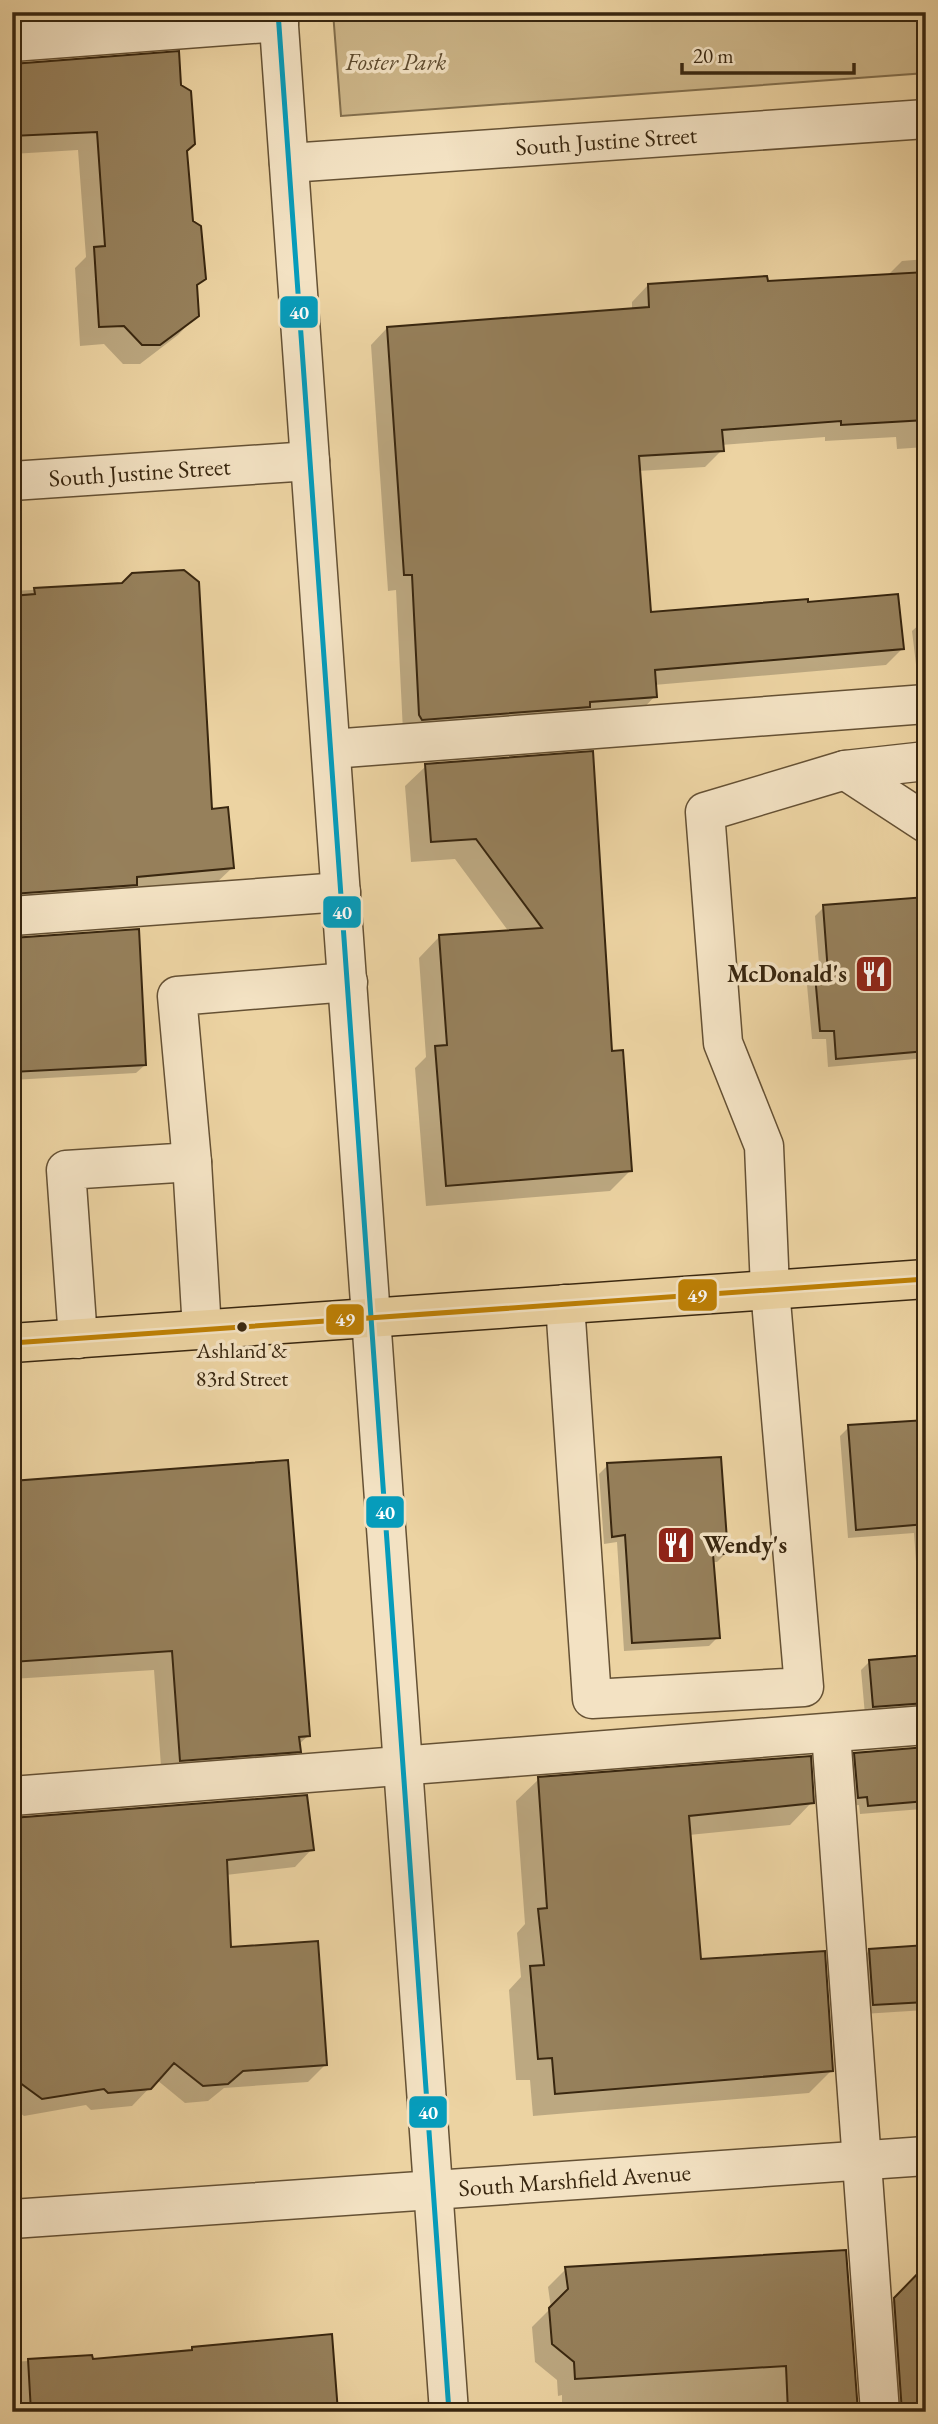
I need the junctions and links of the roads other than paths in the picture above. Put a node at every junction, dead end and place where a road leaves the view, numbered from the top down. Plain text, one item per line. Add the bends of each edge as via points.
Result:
1 (278, 17) edge
2 (12, 42) edge
3 (926, 119) edge
4 (289, 163) junction
5 (310, 461) junction
6 (12, 481) edge
7 (926, 704) edge
8 (331, 749) junction
9 (926, 761) edge
10 (845, 771) junction
11 (926, 822) edge
12 (341, 892) junction
13 (12, 916) edge
14 (348, 982) junction
15 (192, 1162) junction
16 (926, 1279) edge
17 (770, 1290) junction
18 (565, 1304) junction
19 (370, 1318) junction
20 (201, 1330) junction
21 (78, 1339) junction
22 (12, 1343) edge
23 (926, 1726) edge
24 (831, 1732) junction
25 (403, 1764) junction
26 (12, 1796) edge
27 (926, 2156) edge
28 (862, 2160) junction
29 (433, 2189) junction
30 (12, 2218) edge
31 (449, 2412) edge
32 (880, 2412) edge

1 - 2 street
1 - 4 street
3 - 4 street, South Justine Street
4 - 5 street
5 - 6 street, South Justine Street
5 - 8 street
7 - 8 street
8 - 12 street
9 - 10 street
10 - 11 street
10 - 17 street via 705,811 723,1043 764,1146
12 - 13 street
12 - 14 street
14 - 15 street via 177,996
14 - 19 street
15 - 20 street
15 - 21 street via 66,1170
16 - 17 main road
17 - 18 main road
17 - 18 street via 804,1687 592,1699
18 - 19 main road
19 - 20 main road
19 - 25 street
20 - 21 main road
21 - 22 main road
23 - 24 street
24 - 25 street
24 - 28 street
25 - 26 street
25 - 29 street
27 - 28 street, South Marshfield Avenue
28 - 29 street, South Marshfield Avenue
28 - 32 street
29 - 30 street, South Marshfield Avenue
29 - 31 street

